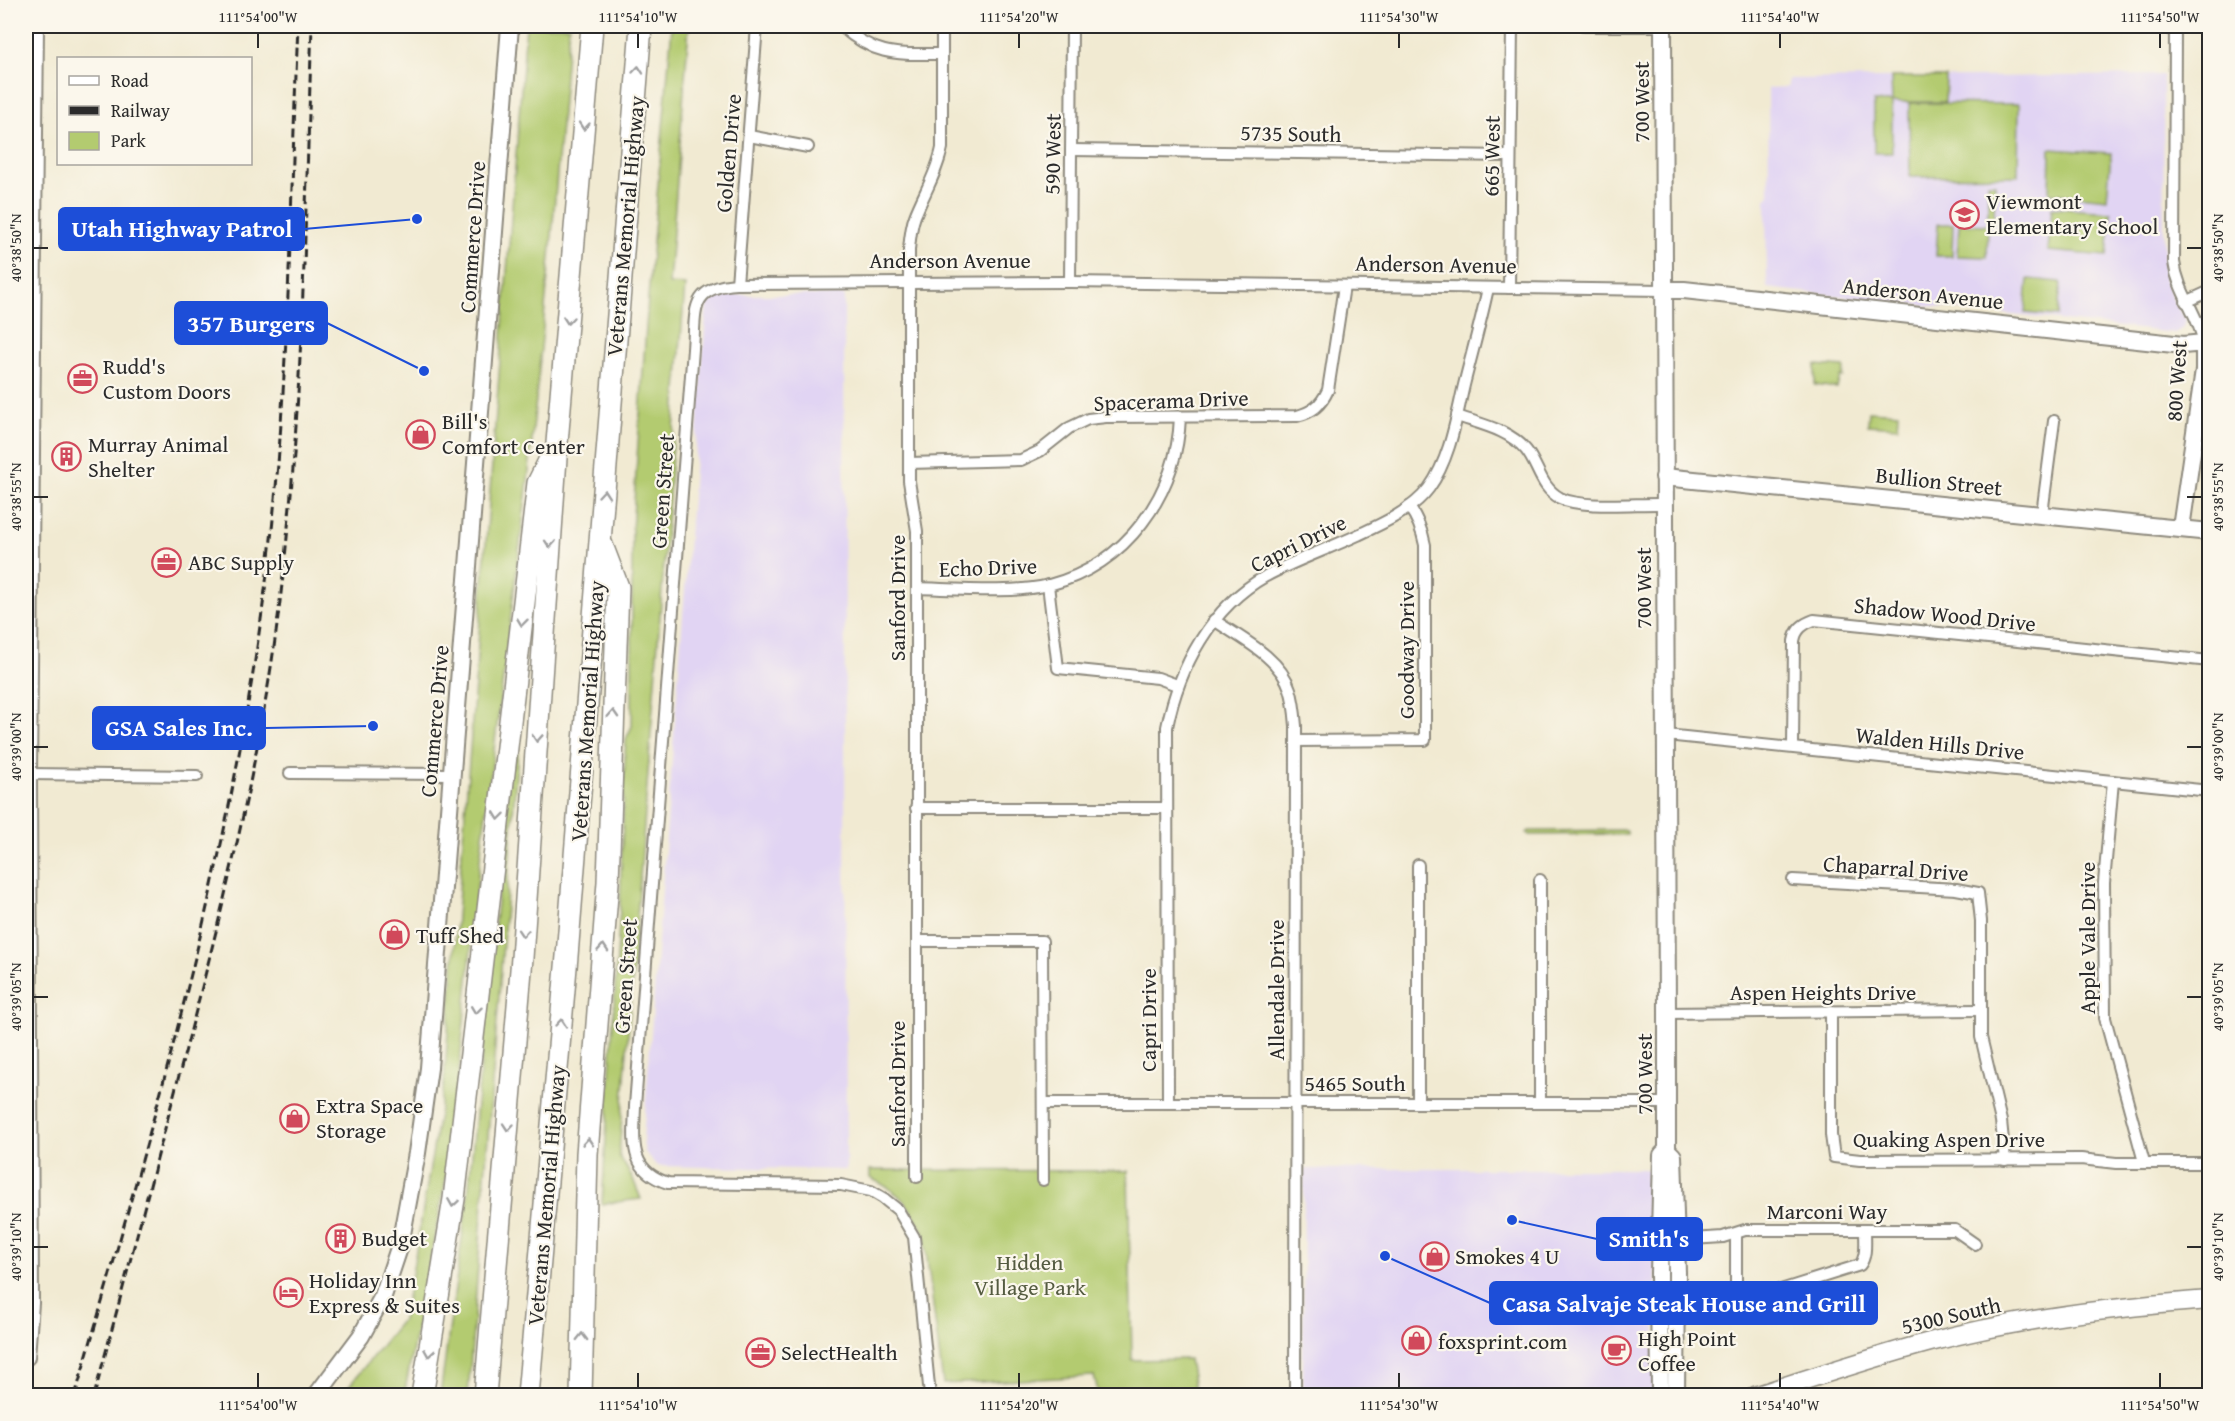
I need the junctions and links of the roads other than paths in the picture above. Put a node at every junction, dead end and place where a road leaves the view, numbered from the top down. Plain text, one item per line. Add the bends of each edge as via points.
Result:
1 (35, 26) edge
2 (510, 26) edge
3 (592, 26) edge
4 (641, 26) edge
5 (757, 26) edge
6 (841, 26) edge
7 (942, 26) edge
8 (1072, 26) edge
9 (1512, 26) edge
10 (1585, 26) edge
11 (1663, 26) edge
12 (2175, 26) edge
13 (942, 54) junction
14 (749, 136) junction
15 (808, 147) dead end
16 (1071, 150) junction
17 (1510, 156) junction
18 (909, 282) junction
19 (1070, 282) junction
20 (737, 284) junction
21 (1344, 286) junction
22 (1488, 288) junction
23 (1509, 288) junction
24 (1664, 290) junction
25 (2210, 291) edge
26 (2186, 302) junction
27 (694, 328) joint
28 (2204, 343) junction
29 (1457, 416) junction
30 (1180, 417) junction
31 (2054, 421) dead end
32 (557, 443) junction
33 (909, 463) junction
34 (1664, 477) junction
35 (1665, 504) junction
36 (1409, 507) junction
37 (2042, 514) junction
38 (2181, 528) junction
39 (2210, 532) edge
40 (600, 540) junction
41 (1048, 585) junction
42 (917, 588) junction
43 (1214, 620) junction
44 (2210, 661) edge
45 (1178, 685) junction
46 (1666, 735) junction
47 (1296, 741) junction
48 (1793, 747) junction
49 (290, 773) dead end
50 (28, 774) junction
51 (452, 774) junction
52 (197, 776) dead end
53 (2113, 782) junction
54 (2210, 791) edge
55 (916, 808) junction
56 (1167, 808) junction
57 (1418, 866) dead end
58 (1540, 880) dead end
59 (1793, 880) dead end
60 (917, 941) junction
61 (1980, 1010) junction
62 (1831, 1011) junction
63 (1667, 1012) junction
64 (1043, 1103) junction
65 (1168, 1103) junction
66 (1295, 1103) junction
67 (1418, 1103) junction
68 (1540, 1103) junction
69 (1667, 1103) junction
70 (1667, 1150) junction
71 (2005, 1160) junction
72 (2144, 1162) junction
73 (2210, 1163) edge
74 (917, 1177) dead end
75 (1043, 1180) dead end
76 (1865, 1230) junction
77 (1736, 1234) junction
78 (1676, 1240) junction
79 (1976, 1244) dead end
80 (2210, 1300) edge
81 (1736, 1304) junction
82 (1706, 1307) dead end
83 (26, 1357) edge
84 (315, 1395) edge
85 (422, 1395) edge
86 (485, 1395) edge
87 (528, 1395) edge
88 (581, 1395) edge
89 (930, 1395) edge
90 (1295, 1395) edge
91 (1660, 1395) edge
92 (1676, 1395) edge
93 (1755, 1395) edge

1 - 50 street
2 - 51 street, Commerce Drive
3 -> 32 highway, Veterans Memorial Highway
40 -> 4 highway, Veterans Memorial Highway
5 - 14 street, Golden Drive
6 - 13 street via 863,44 887,52
7 - 13 street, Sanford Drive
8 - 16 street, 590 West
9 - 17 street, 665 West
10 - 11 street
11 - 24 street, 700 West
12 - 26 street, 800 West via 2174,262
13 - 18 street, Sanford Drive via 942,148 935,175 914,218
14 - 15 street
14 - 20 street, Golden Drive
16 - 17 street, 5735 South
16 - 19 street, 590 West
17 - 23 street, 665 West
18 - 19 street, Anderson Avenue
18 - 20 street, Anderson Avenue
18 - 33 street, Sanford Drive
19 - 21 street, Anderson Avenue
20 - 27 street, Anderson Avenue via 716,286 703,293
21 - 22 street, Anderson Avenue
21 - 30 street, Spacerama Drive via 1328,390 1310,412 1297,416
22 - 23 street, Anderson Avenue
22 - 29 street, Capri Drive
23 - 24 street, Anderson Avenue
24 - 28 street, Anderson Avenue via 2182,345
24 - 34 street, 700 West
25 - 26 street
26 - 28 street, 800 West via 2197,318
27 - 89 street, Green Street via 635,1106 636,1156 645,1171 668,1183 841,1185 871,1191 898,1210 914,1237
28 - 38 street, 800 West via 2204,370
29 - 35 street via 1514,438 1534,460 1544,485 1560,498 1584,504
29 - 36 street, Capri Drive via 1441,468 1428,490
30 - 33 street, Spacerama Drive via 1088,419 1022,460
30 - 41 street, Echo Drive via 1171,471 1142,525 1088,569
31 - 37 street
32 -> 85 highway via 538,483 454,1199
32 -> 86 highway, Veterans Memorial Highway via 522,958
33 - 42 street, Sanford Drive via 916,523
34 - 35 street, 700 West
34 - 37 street, Bullion Street
35 - 46 street, 700 West
36 - 43 street, Capri Drive via 1378,526 1265,577
36 - 47 street, Goodway Drive via 1417,517 1425,545 1425,740
37 - 38 street, Bullion Street
38 - 39 street, Bullion Street
87 -> 40 highway, Veterans Memorial Highway
88 -> 40 highway via 587,1155 608,882 618,587
41 - 42 street, Echo Drive via 1010,589
41 - 45 street via 1058,669 1158,678
42 - 55 street, Sanford Drive
43 - 45 street, Capri Drive
43 - 47 street, Allendale Drive via 1257,650 1284,677 1294,707
44 - 48 street, Shadow Wood Drive via 1814,620 1797,631 1794,641
45 - 56 street, Capri Drive via 1167,727
46 - 48 street, Walden Hills Drive
46 - 63 street, 700 West
47 - 66 street, Allendale Drive
48 - 53 street, Walden Hills Drive
49 - 51 street
50 - 52 street
50 - 83 street via 30,1302
51 - 84 street, Commerce Drive via 429,1068 400,1245 383,1296 361,1336
53 - 54 street, Walden Hills Drive
53 - 72 street, Apple Vale Drive via 2104,883 2105,1018
55 - 56 street
55 - 60 street, Sanford Drive
56 - 65 street, Capri Drive
57 - 67 street
58 - 68 street
59 - 61 street, Chaparral Drive via 1978,893
60 - 64 street via 1042,941
60 - 74 street, Sanford Drive
61 - 62 street, Aspen Heights Drive
61 - 71 street, Chaparral Drive via 1983,1053 2001,1121
62 - 63 street, Aspen Heights Drive
62 - 71 street, Quaking Aspen Drive via 1834,1157
63 - 69 street, 700 West
64 - 65 street, 5465 South
64 - 75 street
65 - 66 street, 5465 South
66 - 67 street, 5465 South
66 - 90 street, Allendale Drive
67 - 68 street, 5465 South
68 - 69 street, 5465 South
69 - 70 street, 700 West
70 - 78 street, 700 West via 1673,1156
70 - 91 street, 700 West via 1662,1155 1660,1197
71 - 72 street, Quaking Aspen Drive
72 - 73 street, Quaking Aspen Drive
76 - 77 street, Marconi Way via 1745,1230
76 - 79 street, Marconi Way via 1955,1230
76 - 81 street via 1864,1260 1860,1265
77 - 78 street, Marconi Way
77 - 81 street
78 - 92 street, 700 West
80 - 93 main road, 5300 South via 2126,1307 1988,1329 1931,1342
81 - 82 street

